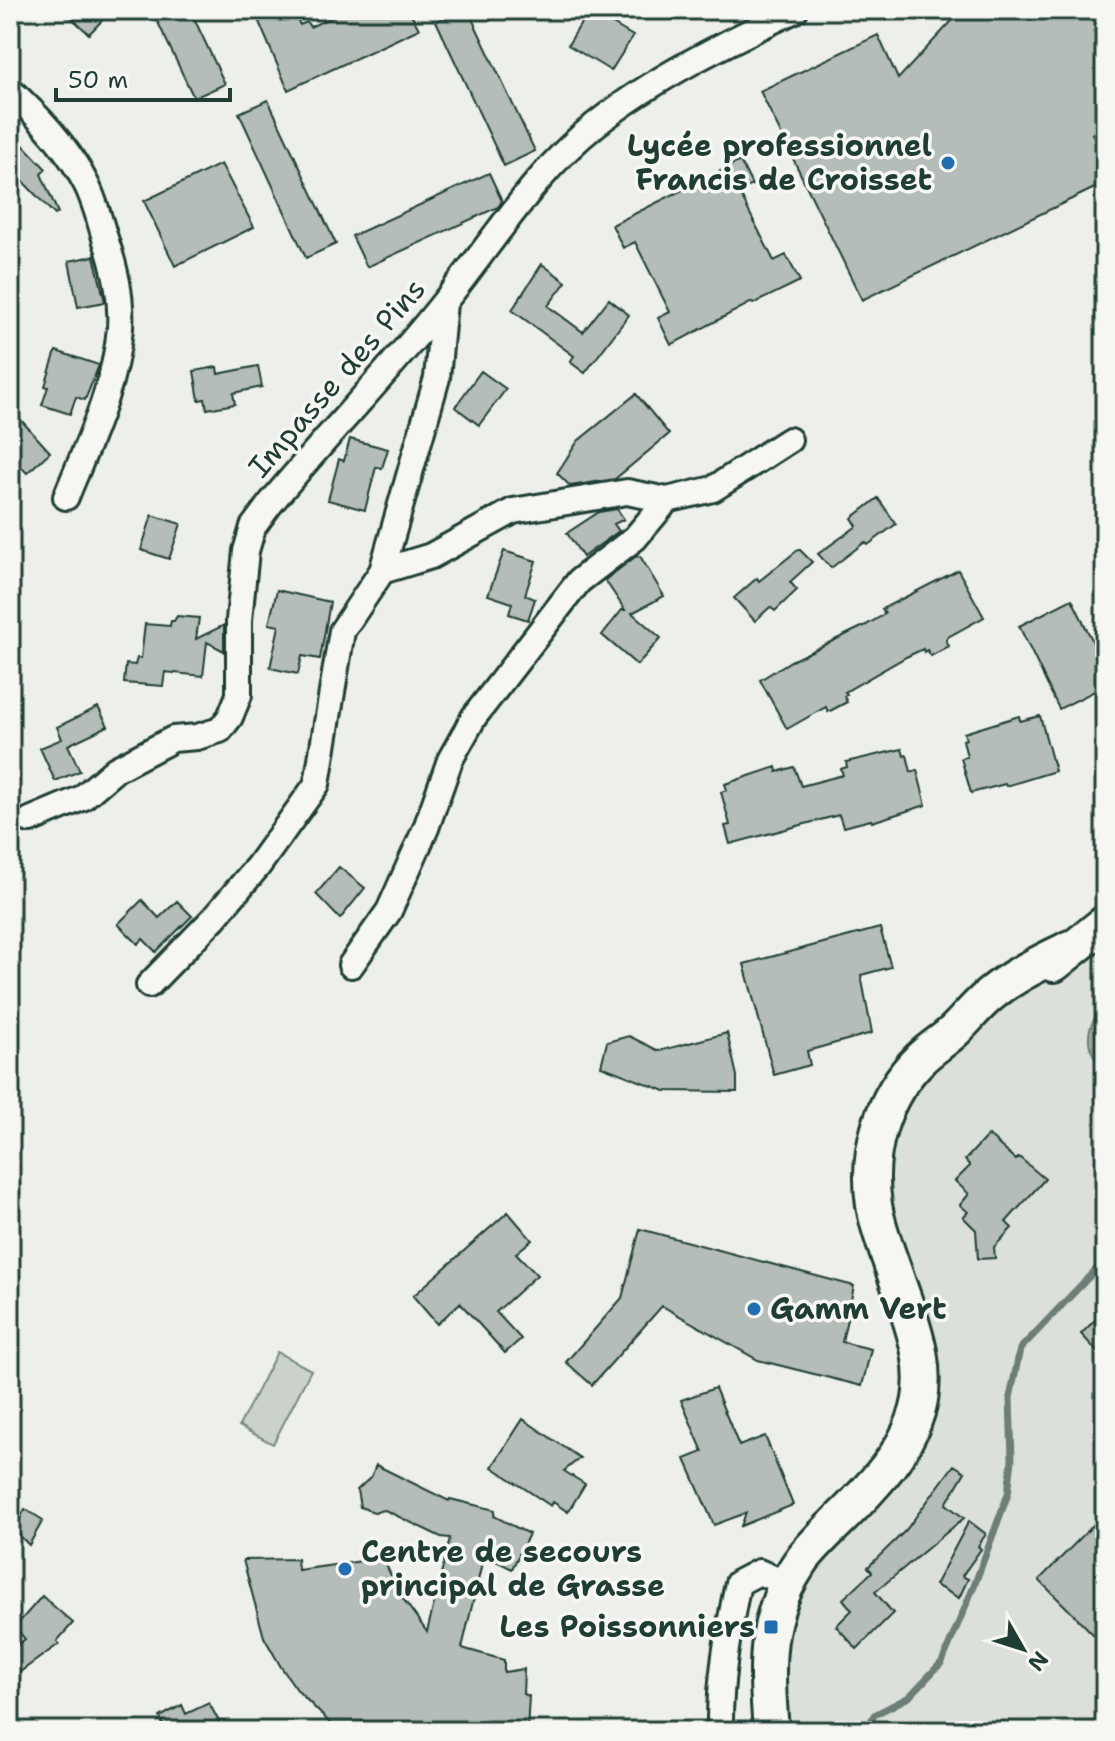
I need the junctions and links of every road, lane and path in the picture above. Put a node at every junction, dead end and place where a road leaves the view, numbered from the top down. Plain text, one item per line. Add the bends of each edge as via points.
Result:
1 (795, 10) edge
2 (10, 90) edge
3 (444, 303) junction
4 (789, 440) dead end
5 (66, 497) dead end
6 (667, 500) junction
7 (382, 571) junction
8 (30, 820) dead end
9 (1105, 923) edge
10 (351, 965) dead end
11 (149, 985) dead end
12 (787, 1584) junction
13 (720, 1731) edge
14 (771, 1731) edge

1 - 3 street, Impasse des Pins via 713,50 595,125 568,148
2 - 5 street via 67,152 85,181 121,300 120,331 103,406
3 - 7 street via 437,378
3 - 8 street, Impasse des Pins via 253,527 242,587 239,695 220,730 173,739 116,769 82,798
4 - 6 street via 713,489
6 - 7 street via 627,492 513,511 431,556
6 - 10 street via 635,538 579,581 474,717 450,760 389,911
7 - 11 street via 342,631 317,784 258,866
9 - 12 main road via 1031,987 952,1033 920,1059 883,1115 874,1154 874,1207 916,1335 922,1395 900,1452
12 - 13 street via 759,1572 738,1583 721,1687
12 - 14 main road via 768,1647

